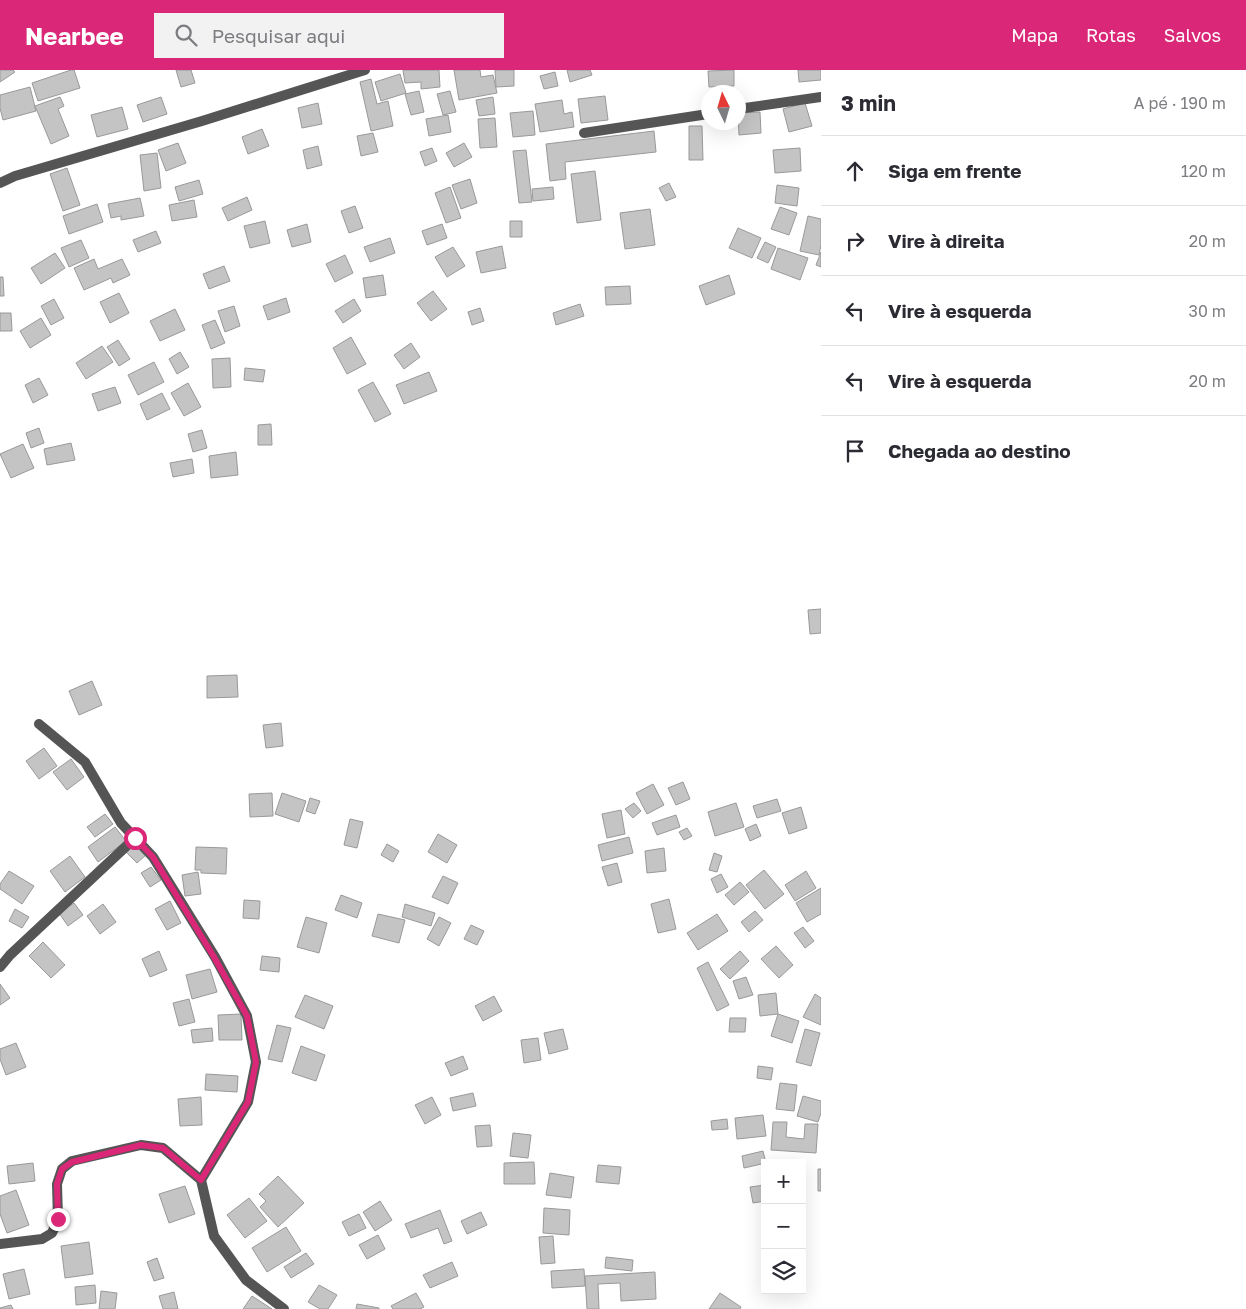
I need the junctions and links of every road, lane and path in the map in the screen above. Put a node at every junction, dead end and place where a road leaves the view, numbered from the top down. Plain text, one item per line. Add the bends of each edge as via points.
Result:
1 (365, 70) edge
2 (821, 97) edge
3 (746, 108) edge
4 (701, 115) edge
5 (584, 132) dead end
6 (0, 184) edge
7 (39, 724) dead end
8 (135, 838) junction
9 (0, 967) edge
10 (201, 1180) junction
11 (0, 1244) edge
12 (284, 1309) edge

1 - 6 street via 15,176
2 - 3 street
4 - 5 street
7 - 8 street via 85,762 121,823
8 - 9 street
8 - 10 street via 153,857 247,1016 256,1062 248,1102
10 - 11 street via 163,1148 141,1145 72,1162 62,1169 57,1184 58,1219 52,1233 42,1239
10 - 12 street via 214,1236 246,1280

